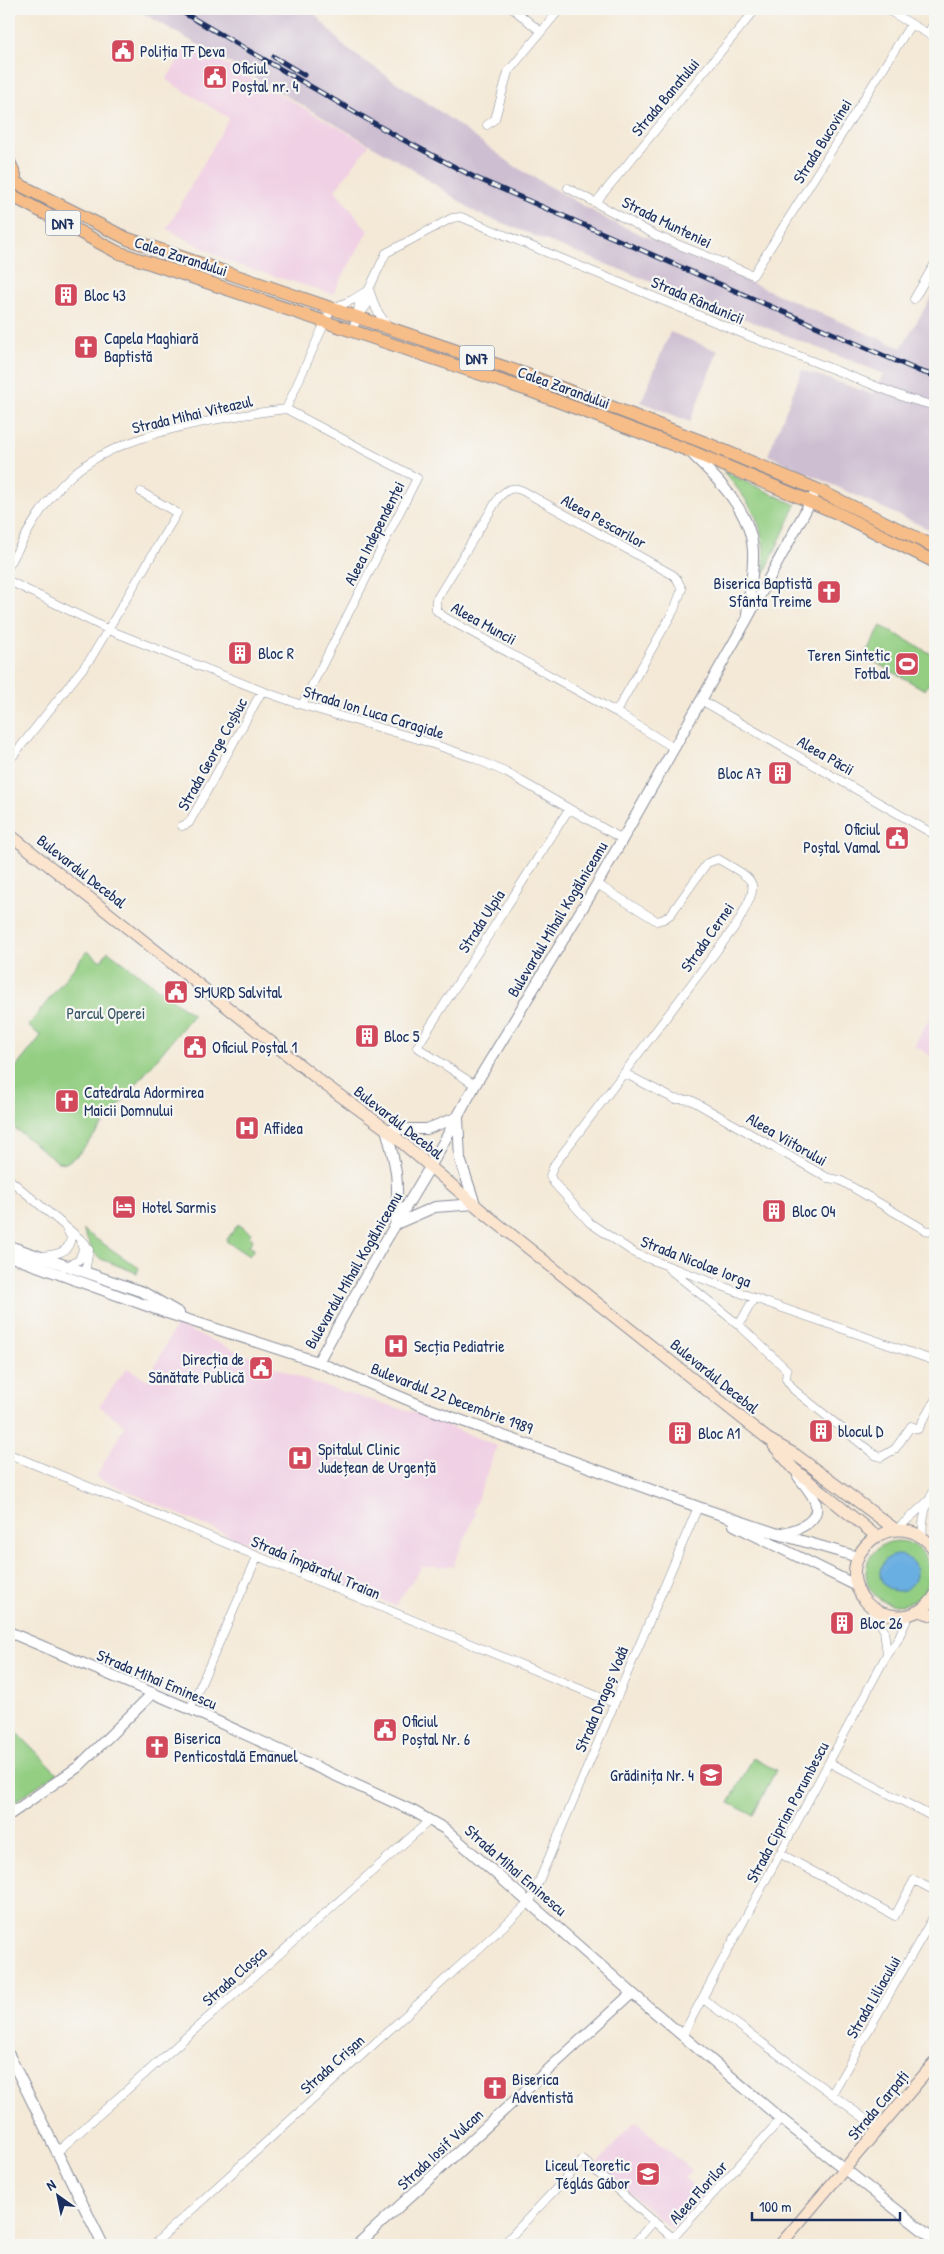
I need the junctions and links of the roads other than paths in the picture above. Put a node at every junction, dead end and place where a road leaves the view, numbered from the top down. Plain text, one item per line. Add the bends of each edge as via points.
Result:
1 (513, 9) edge
2 (560, 9) edge
3 (756, 9) edge
4 (886, 9) edge
5 (935, 21) edge
6 (911, 24) junction
7 (540, 31) junction
8 (932, 35) edge
9 (488, 126) dead end
10 (9, 162) edge
11 (11, 186) edge
12 (568, 188) dead end
13 (9, 194) edge
14 (596, 202) junction
15 (935, 263) edge
16 (756, 274) joint
17 (369, 289) junction
18 (914, 300) dead end
19 (331, 309) junction
20 (357, 318) junction
21 (325, 322) junction
22 (390, 329) junction
23 (352, 331) junction
24 (935, 406) edge
25 (286, 409) junction
26 (690, 451) junction
27 (506, 490) joint
28 (818, 490) junction
29 (141, 492) dead end
30 (811, 502) junction
31 (935, 547) edge
32 (935, 562) edge
33 (9, 566) edge
34 (9, 581) edge
35 (746, 621) junction
36 (109, 630) junction
37 (262, 691) junction
38 (701, 700) junction
39 (302, 705) junction
40 (616, 712) junction
41 (674, 748) junction
42 (9, 761) edge
43 (569, 809) junction
44 (182, 826) dead end
45 (9, 834) edge
46 (935, 835) edge
47 (622, 839) junction
48 (597, 884) junction
49 (624, 1073) junction
50 (475, 1084) junction
51 (458, 1117) junction
52 (386, 1129) junction
53 (554, 1165) joint
54 (430, 1167) junction
55 (9, 1179) edge
56 (474, 1204) junction
57 (395, 1224) junction
58 (65, 1226) junction
59 (935, 1232) edge
60 (79, 1237) junction
61 (9, 1246) edge
62 (9, 1256) edge
63 (42, 1256) junction
64 (664, 1264) junction
65 (66, 1266) junction
66 (54, 1272) junction
67 (85, 1272) junction
68 (754, 1298) junction
69 (194, 1322) junction
70 (739, 1325) junction
71 (935, 1361) edge
72 (318, 1362) junction
73 (935, 1400) edge
74 (768, 1440) junction
75 (9, 1454) edge
76 (794, 1469) junction
77 (935, 1488) edge
78 (927, 1502) junction
79 (698, 1507) junction
80 (896, 1530) junction
81 (778, 1534) junction
82 (876, 1536) junction
83 (923, 1538) junction
84 (935, 1551) edge
85 (258, 1557) junction
86 (858, 1557) junction
87 (857, 1586) junction
88 (935, 1595) edge
89 (864, 1600) junction
90 (914, 1613) junction
91 (935, 1616) edge
92 (9, 1632) edge
93 (887, 1654) junction
94 (153, 1693) junction
95 (614, 1703) junction
96 (190, 1709) junction
97 (830, 1763) junction
98 (9, 1815) edge
99 (935, 1818) edge
100 (430, 1820) junction
101 (781, 1854) junction
102 (935, 1891) edge
103 (530, 1902) junction
104 (935, 1914) edge
105 (632, 1993) junction
106 (703, 2000) junction
107 (682, 2036) junction
108 (9, 2055) edge
109 (935, 2062) edge
110 (832, 2094) junction
111 (781, 2119) junction
112 (879, 2129) junction
113 (56, 2153) junction
114 (845, 2169) junction
115 (654, 2221) junction
116 (935, 2240) edge
117 (104, 2245) edge
118 (152, 2245) edge
119 (357, 2245) edge
120 (503, 2245) edge
121 (633, 2245) edge
122 (780, 2245) edge

1 - 7 street
2 - 7 street
3 - 14 street, Strada Banatului
4 - 6 street
5 - 8 street
6 - 8 street
6 - 16 street, Strada Bucovinei
7 - 9 street via 508,72 495,119
10 - 11 main road via 13,169
11 - 19 main road, Calea Zarandului / DN7 via 128,239
12 - 14 street, Strada Munteniei
13 - 21 main road, Calea Zarandului / DN7 via 117,252
14 - 16 street, Strada Munteniei via 657,236 750,276
15 - 18 street
17 - 19 street
17 - 20 street via 368,306
17 - 22 street via 376,309
17 - 24 street, Strada Rândunicii via 386,253 452,218 465,218 751,337 906,398
19 - 20 main road, Calea Zarandului / DN7
19 - 21 street
20 - 22 main road, Calea Zarandului / DN7
20 - 23 street
21 - 23 main road, Calea Zarandului / DN7
21 - 25 street
22 - 28 main road, Calea Zarandului / DN7 via 530,376
23 - 26 main road, Calea Zarandului / DN7 via 525,389
25 - 33 street, Strada Mihai Viteazul via 237,416 151,436 106,452 85,464 58,488
25 - 39 street, Aleea Independenței via 417,478
26 - 30 main road, Calea Zarandului / DN7
26 - 35 street via 727,492 749,529 753,560
27 - 40 street, Aleea Pescarilor via 512,488 525,492 678,579 682,589 674,610
27 - 40 street, Aleea Muncii via 436,600 436,610 444,618
28 - 30 street, Bulevardul Mihail Kogălniceanu
28 - 31 main road, Calea Zarandului / DN7
29 - 36 street via 177,513
30 - 32 main road, Calea Zarandului / DN7
30 - 35 street, Bulevardul Mihail Kogălniceanu
34 - 36 street, Strada Ion Luca Caragiale
35 - 38 street, Bulevardul Mihail Kogălniceanu
36 - 37 street, Strada Ion Luca Caragiale
36 - 42 street via 91,658
37 - 39 street, Strada Ion Luca Caragiale
37 - 44 street, Strada George Coșbuc via 189,823
38 - 41 street, Bulevardul Mihail Kogălniceanu
38 - 46 street, Aleea Păcii
39 - 43 street, Strada Ion Luca Caragiale via 418,738 474,758
40 - 41 street, Aleea Muncii
41 - 47 street, Bulevardul Mihail Kogălniceanu
43 - 47 street, Strada Ion Luca Caragiale
43 - 50 street, Strada Ulpia via 417,1047
45 - 52 main road, Bulevardul Decebal via 324,1084
47 - 48 street, Bulevardul Mihail Kogălniceanu
48 - 49 street, Strada Cernei via 656,921 671,914 706,863 713,860 718,859 748,876 752,886 751,896 737,924
48 - 50 street, Bulevardul Mihail Kogălniceanu
49 - 53 street, Strada Cernei
49 - 59 street, Aleea Viitorului via 674,1099 691,1100 828,1178 840,1180 925,1230
50 - 51 street, Bulevardul Mihail Kogălniceanu
51 - 52 street via 428,1129
51 - 54 street, Bulevardul Mihail Kogălniceanu
51 - 56 street via 460,1159
52 - 54 main road, Bulevardul Decebal
52 - 57 street via 399,1193
53 - 64 street, Strada Nicolae Iorga via 550,1176 554,1183 590,1223 636,1254
54 - 56 main road, Bulevardul Decebal
54 - 57 street, Bulevardul Mihail Kogălniceanu
55 - 58 street
56 - 57 street via 435,1207
56 - 74 main road, Bulevardul Decebal
57 - 72 street, Bulevardul Mihail Kogălniceanu
58 - 60 street
58 - 63 street via 71,1237 68,1248
60 - 65 street via 82,1255
60 - 67 street via 88,1250
61 - 63 street, Bulevardul 22 Decembrie 1989
62 - 66 street, Bulevardul 22 Decembrie 1989
63 - 65 street, Bulevardul 22 Decembrie 1989
64 - 68 street, Strada Nicolae Iorga
64 - 70 street
65 - 66 street
65 - 67 street, Bulevardul 22 Decembrie 1989
66 - 69 street, Bulevardul 22 Decembrie 1989
67 - 69 street, Bulevardul 22 Decembrie 1989 via 143,1292
68 - 70 street, Strada Nicolae Iorga
68 - 71 street, Strada Nicolae Iorga
69 - 72 street, Bulevardul 22 Decembrie 1989
70 - 73 street via 787,1370 786,1379 794,1390 875,1455 881,1457 895,1449 911,1426 918,1430
72 - 79 street, Bulevardul 22 Decembrie 1989 via 427,1408
74 - 76 main road, Bulevardul Decebal
74 - 80 main road, Bulevardul Decebal via 796,1456
75 - 85 street, Strada Împăratul Traian
76 - 81 street via 814,1498 816,1510 814,1517 803,1527
76 - 82 main road, Bulevardul Decebal
77 - 78 street
78 - 80 street
78 - 83 street
79 - 81 street, Bulevardul 22 Decembrie 1989
79 - 87 street, Bulevardul 22 Decembrie 1989
79 - 95 street, Strada Dragoș Vodă
80 - 82 main road
80 - 83 main road
81 - 86 street, Bulevardul 22 Decembrie 1989
82 - 86 main road
83 - 84 main road
85 - 95 street, Strada Împăratul Traian
85 - 96 street
86 - 87 main road
87 - 89 main road
88 - 90 main road
89 - 90 main road via 884,1614 900,1616
89 - 93 street via 884,1630
90 - 91 main road
90 - 93 street, Strada Ciprian Porumbescu
92 - 94 street, Strada Mihai Eminescu
93 - 97 street, Strada Ciprian Porumbescu
94 - 96 street, Strada Mihai Eminescu
94 - 98 street via 78,1766
95 - 103 street, Strada Dragoș Vodă
96 - 100 street, Strada Mihai Eminescu
97 - 99 street
97 - 101 street, Strada Ciprian Porumbescu
100 - 103 street, Strada Mihai Eminescu via 456,1838
100 - 113 street, Strada Cloșca
101 - 102 street via 895,1916 914,1880
101 - 106 street, Strada Ciprian Porumbescu
103 - 105 street, Strada Mihai Eminescu
103 - 118 street, Strada Crișan
104 - 110 street, Strada Liliacului
105 - 107 street, Strada Mihai Eminescu
105 - 119 street, Strada Iosif Vulcan
106 - 107 street, Strada Ciprian Porumbescu
106 - 110 street
107 - 111 street, Strada Mihai Eminescu
108 - 113 street
109 - 112 main road, Strada Carpați
110 - 112 street
111 - 114 street, Strada Mihai Eminescu
111 - 115 street, Aleea Florilor via 676,2237 671,2237
112 - 114 main road, Strada Carpați
113 - 117 street
114 - 116 street, Strada Mihai Eminescu
114 - 122 main road, Strada Carpați
115 - 120 street via 583,2160
115 - 121 street, Aleea Florilor

